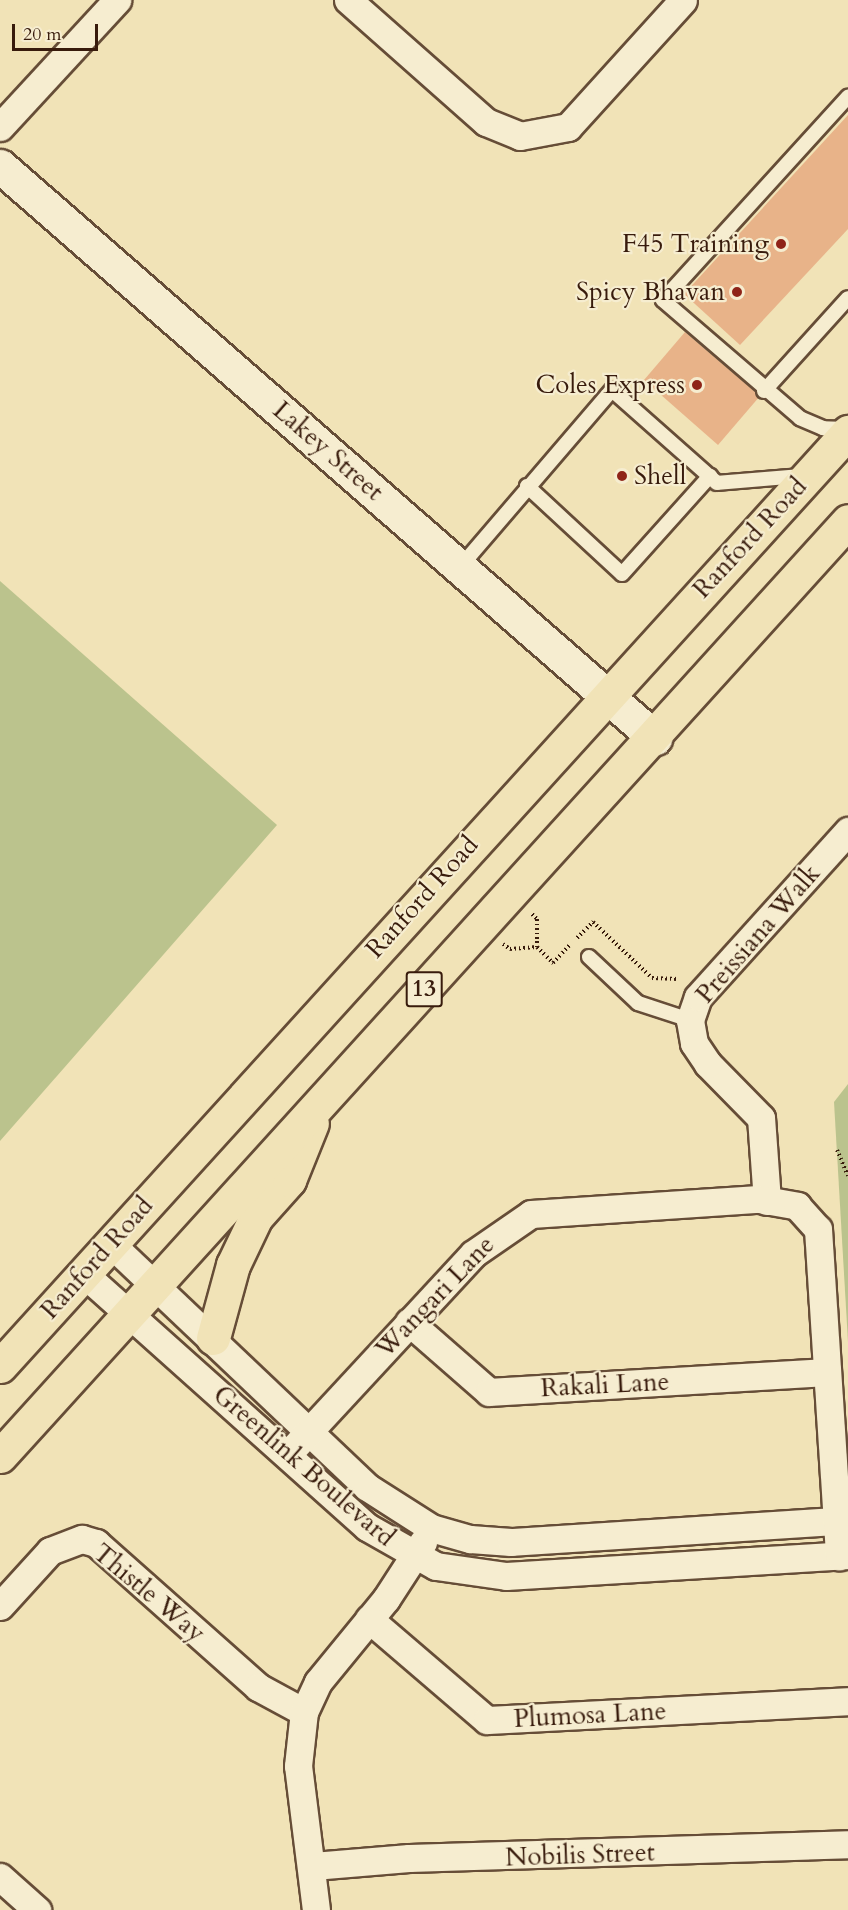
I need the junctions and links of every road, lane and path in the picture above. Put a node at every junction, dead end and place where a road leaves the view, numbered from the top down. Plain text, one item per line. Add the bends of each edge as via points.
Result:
1 (117, 0) edge
2 (348, 0) edge
3 (682, 0) edge
4 (848, 97) edge
5 (0, 127) edge
6 (0, 166) edge
7 (848, 298) edge
8 (764, 390) junction
9 (848, 430) edge
10 (710, 476) junction
11 (808, 476) junction
12 (527, 486) junction
13 (848, 521) edge
14 (461, 566) junction
15 (606, 692) junction
16 (655, 738) junction
17 (848, 831) edge
18 (530, 912) dead end
19 (537, 947) dead end
20 (589, 957) dead end
21 (690, 1020) junction
22 (321, 1102) junction
23 (837, 1150) dead end
24 (848, 1176) edge
25 (767, 1201) junction
26 (110, 1242) junction
27 (83, 1273) junction
28 (155, 1284) junction
29 (129, 1312) junction
30 (409, 1322) junction
31 (213, 1338) junction
32 (0, 1366) edge
33 (826, 1372) junction
34 (308, 1432) junction
35 (288, 1454) junction
36 (0, 1456) edge
37 (842, 1521) edge
38 (431, 1528) junction
39 (844, 1556) edge
40 (415, 1558) junction
41 (0, 1606) edge
42 (369, 1619) junction
43 (848, 1701) edge
44 (304, 1712) junction
45 (848, 1844) edge
46 (313, 1866) junction
47 (0, 1877) edge
48 (37, 1910) edge
49 (316, 1910) edge

1 - 5 street
2 - 3 street via 486,122 520,136 568,127
4 - 8 lane via 663,300
6 - 14 street, Lakey Street
7 - 8 lane
8 - 9 lane via 823,428
9 - 11 main road, Ranford Road / 13
10 - 11 lane via 717,483
10 - 12 lane via 612,390
10 - 12 lane via 622,574
11 - 15 main road, Ranford Road / 13
12 - 14 lane
13 - 16 main road, 13
14 - 15 street, Lakey Street
15 - 16 street, Lakey Street
15 - 26 main road, Ranford Road / 13
16 - 22 main road, 13
17 - 21 street, Preissiana Walk via 698,997
18 - 19 path via 537,919
20 - 21 lane via 638,1003
21 - 25 street, Preissiana Walk via 694,1043 708,1064 761,1118
22 - 28 main road, 13
22 - 31 main road via 289,1180 256,1217 233,1265
23 - 24 path
25 - 30 street, Wangari Lane via 531,1214 473,1254
25 - 33 street, Wangari Lane via 797,1206 818,1229
26 - 27 main road, Ranford Road / 13
26 - 28 street, Greenlink Boulevard
27 - 29 street, Greenlink Boulevard
27 - 32 main road, Ranford Road / 13
28 - 29 main road, 13
28 - 31 street, Greenlink Boulevard
29 - 35 street, Greenlink Boulevard
29 - 36 main road, 13
30 - 33 street, Rakali Lane via 489,1392
30 - 34 street, Wangari Lane
31 - 34 street, Greenlink Boulevard
33 - 37 street
34 - 35 street, Wangari Lane
34 - 38 street, Greenlink Boulevard via 374,1492
35 - 40 street, Greenlink Boulevard via 367,1527
37 - 38 street, Greenlink Boulevard via 511,1542 470,1539
37 - 39 street
38 - 40 street
39 - 40 street, Greenlink Boulevard via 506,1576 456,1572
40 - 42 street
41 - 44 street, Thistle Way via 50,1551 82,1539 96,1543 258,1687
42 - 43 street, Plumosa Lane via 487,1720
42 - 44 street via 318,1682
44 - 46 street via 298,1766
45 - 46 street, Nobilis Street via 409,1858
46 - 49 street
47 - 48 street

